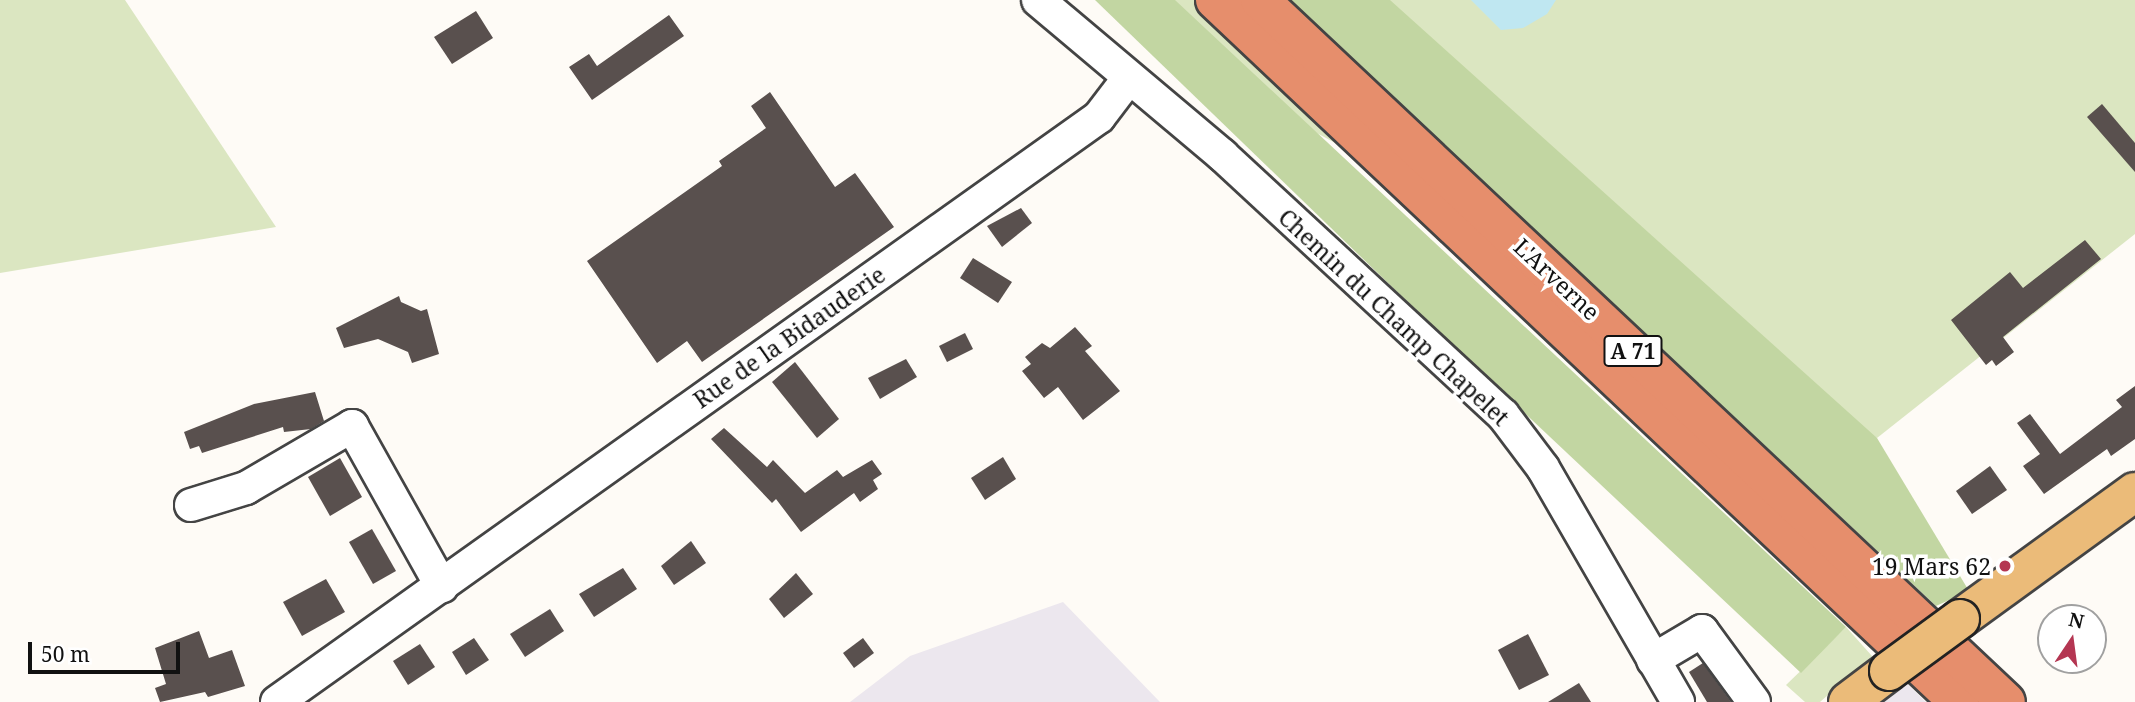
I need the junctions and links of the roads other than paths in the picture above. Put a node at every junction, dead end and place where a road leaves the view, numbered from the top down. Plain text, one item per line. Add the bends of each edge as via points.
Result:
1 (1038, 0) edge
2 (1215, 0) edge
3 (1260, 0) edge
4 (1128, 79) junction
5 (2135, 492) edge
6 (191, 505) dead end
7 (442, 587) junction
8 (1653, 660) junction
9 (277, 702) edge
10 (1678, 702) edge
11 (1755, 702) edge
12 (1848, 702) edge
13 (1959, 702) edge
14 (2006, 702) edge

1 - 4 street, Chemin du Champ Chapelet
2 - 13 highway, L'Arverne / A 71
3 - 14 highway, L'Arverne / A 71
4 - 7 street, Rue de la Bidauderie via 1099,117
4 - 8 street, Chemin du Champ Chapelet via 1222,155 1503,415 1543,468
5 - 12 main road, bridge
6 - 7 street via 246,488 352,426
7 - 9 street, Rue de la Bidauderie
8 - 10 street, Chemin du Champ Chapelet
8 - 11 street via 1702,631

